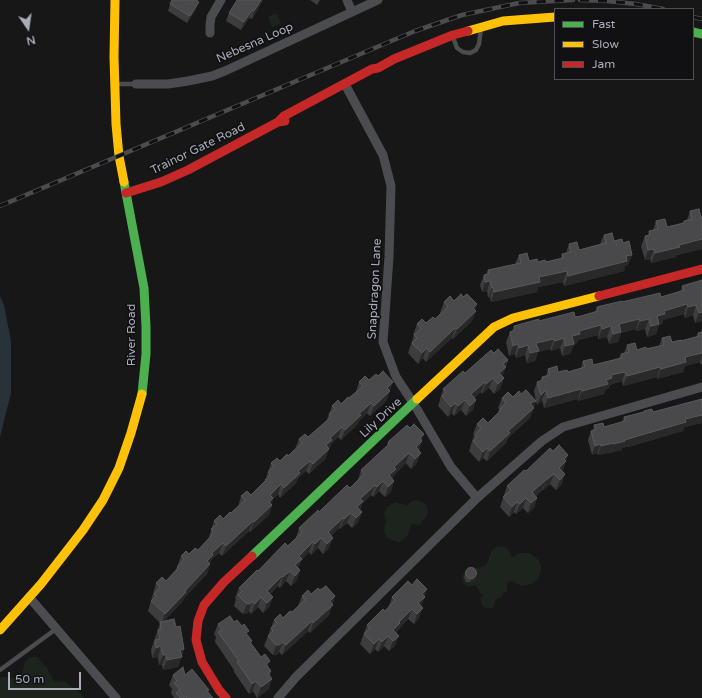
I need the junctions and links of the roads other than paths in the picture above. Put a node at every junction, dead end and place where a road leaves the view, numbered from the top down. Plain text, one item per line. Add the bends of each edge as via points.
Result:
1 (115, 0) edge
2 (221, 0) edge
3 (347, 0) edge
4 (378, 0) edge
5 (352, 12) junction
6 (554, 17) edge
7 (481, 27) junction
8 (210, 33) dead end
9 (452, 35) junction
10 (378, 68) junction
11 (115, 84) junction
12 (136, 84) joint
13 (347, 88) junction
14 (278, 122) junction
15 (126, 192) junction
16 (702, 269) edge
17 (702, 387) edge
18 (414, 404) junction
19 (477, 498) junction
20 (29, 597) junction
21 (56, 629) junction
22 (0, 630) edge
23 (0, 670) edge
24 (116, 698) edge
25 (226, 698) edge
26 (278, 698) edge

1 - 11 street, River Road
2 - 8 street via 211,17
3 - 5 street
4 - 5 street, Nebesna Loop
5 - 12 street, Nebesna Loop via 212,76 168,84
6 - 7 street, Trainor Gate Road via 530,18
7 - 9 street, Trainor Gate Road
7 - 9 lane via 479,44 476,50 470,53 457,48
9 - 10 street, Trainor Gate Road
10 - 13 street, Trainor Gate Road via 374,74
10 - 14 street, Trainor Gate Road via 301,106
11 - 12 lane
11 - 15 street, River Road via 119,156
13 - 14 street, Trainor Gate Road via 287,120
13 - 18 street, Snapdragon Lane via 383,155 391,186 383,342 396,377
14 - 15 street, Trainor Gate Road via 188,170 161,182
15 - 20 street, River Road via 144,288 146,354 142,393 119,468 103,500 83,530
16 - 18 street, Lily Drive via 513,318 494,327
17 - 19 street via 563,427
18 - 19 street, Snapdragon Lane via 451,468
18 - 25 street, Lily Drive via 224,582 204,605 198,621 196,640 202,662
19 - 26 street via 296,677
20 - 21 street
20 - 22 street, River Road
21 - 23 lane
21 - 24 street

